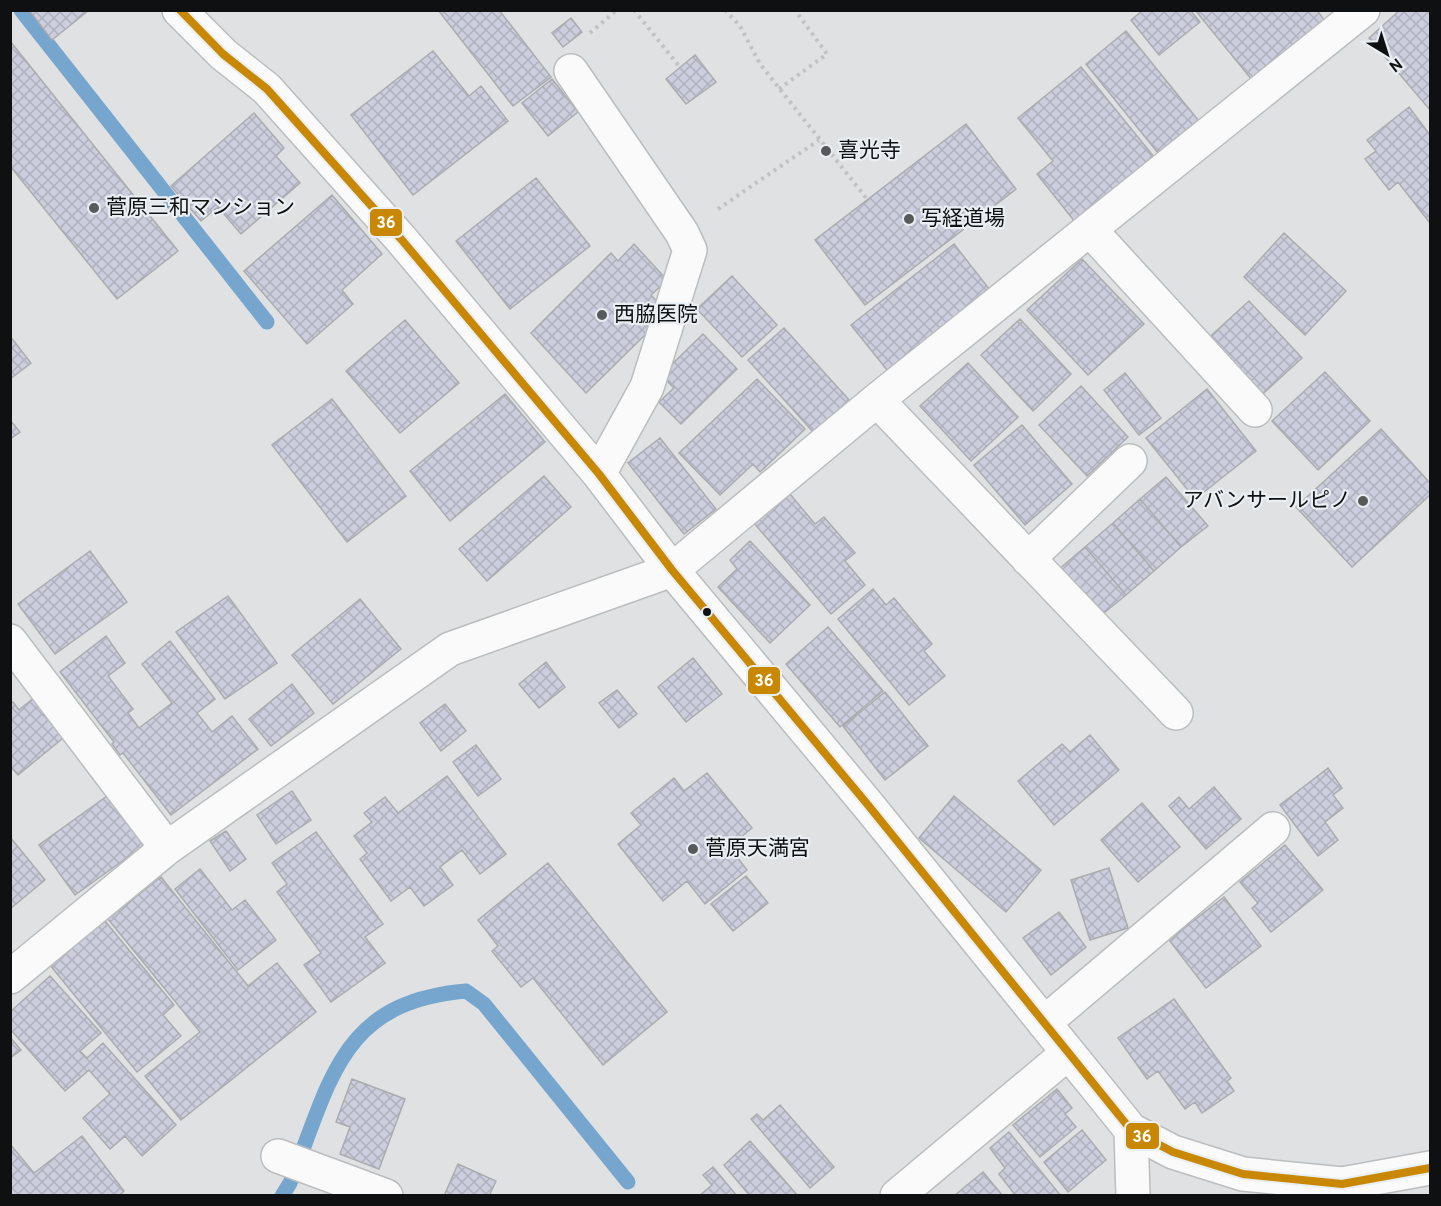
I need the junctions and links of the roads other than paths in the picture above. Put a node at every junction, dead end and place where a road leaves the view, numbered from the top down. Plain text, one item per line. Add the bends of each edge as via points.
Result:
1 (179, 10) edge
2 (1364, 10) edge
3 (571, 71) dead end
4 (1091, 231) junction
5 (877, 400) junction
6 (1256, 410) dead end
7 (1130, 461) dead end
8 (599, 474) junction
9 (1028, 558) junction
10 (672, 570) junction
11 (17, 662) edge
12 (1176, 713) dead end
13 (1273, 830) dead end
14 (167, 848) junction
15 (10, 977) edge
16 (1044, 1023) junction
17 (1068, 1053) junction
18 (1131, 1130) junction
19 (291, 1161) dead end
20 (1431, 1168) edge
21 (386, 1196) edge
22 (897, 1196) edge
23 (1133, 1196) edge

1 - 8 street via 275,98 401,239
2 - 4 street
3 - 8 street via 690,250 647,387
4 - 5 street
4 - 6 street
5 - 9 street
5 - 10 street
7 - 9 street
8 - 10 street
9 - 12 street
10 - 14 street via 450,650
10 - 16 street
11 - 14 street
13 - 16 street
14 - 15 street
16 - 17 street
17 - 18 street
17 - 22 street
18 - 20 street via 1173,1152 1243,1174 1342,1184
18 - 23 street
19 - 21 street

